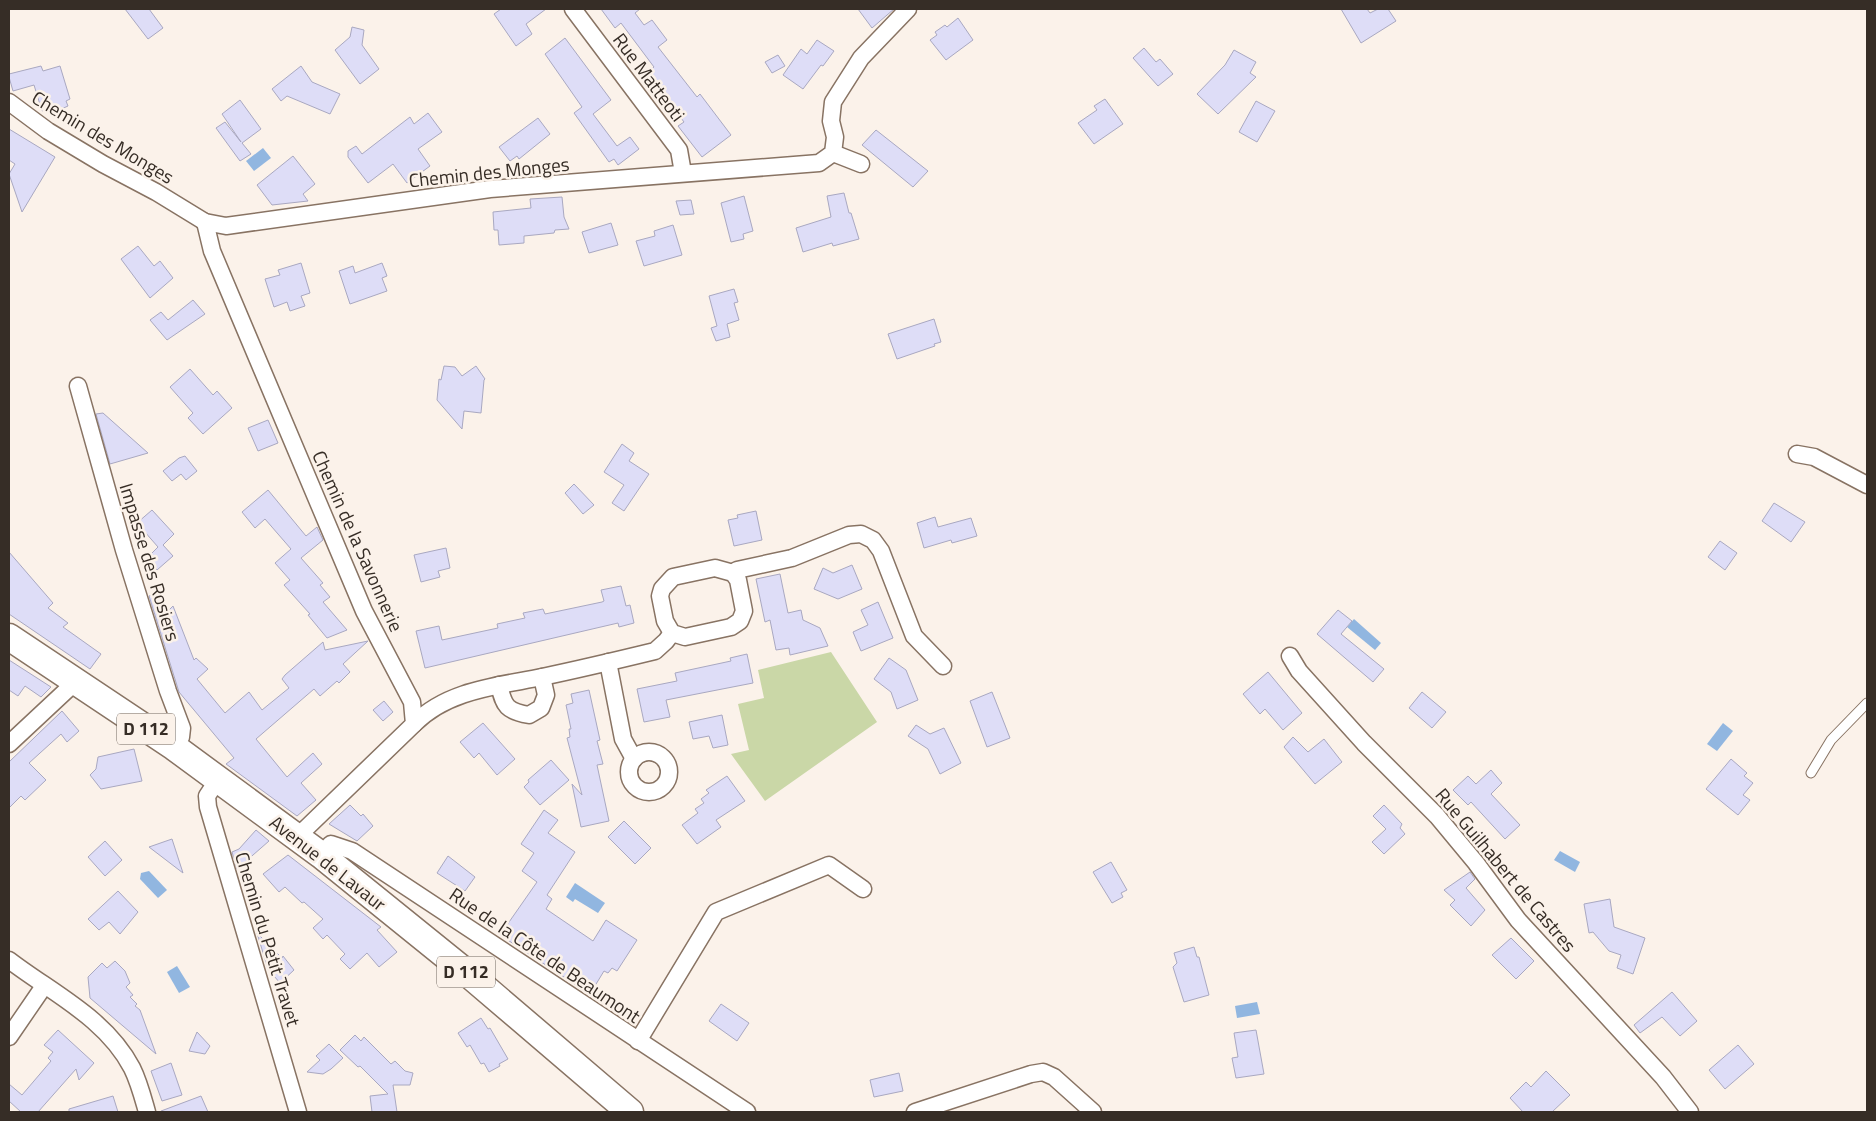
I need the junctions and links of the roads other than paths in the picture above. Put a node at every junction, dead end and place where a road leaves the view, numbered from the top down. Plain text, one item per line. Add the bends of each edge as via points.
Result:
1 (573, 9) edge
2 (908, 9) edge
3 (9, 102) edge
4 (833, 153) junction
5 (861, 164) dead end
6 (683, 173) junction
7 (205, 222) junction
8 (78, 386) dead end
9 (1797, 454) dead end
10 (1867, 484) edge
11 (733, 573) junction
12 (672, 633) junction
13 (9, 637) edge
14 (1290, 656) dead end
15 (608, 662) junction
16 (943, 666) dead end
17 (542, 677) junction
18 (74, 680) junction
19 (499, 685) junction
20 (1867, 703) edge
21 (414, 724) junction
22 (9, 744) edge
23 (174, 747) junction
24 (634, 759) dead end
25 (1811, 773) dead end
26 (219, 778) junction
27 (297, 837) junction
28 (321, 855) junction
29 (863, 889) dead end
30 (9, 960) edge
31 (44, 986) junction
32 (9, 1037) edge
33 (638, 1040) junction
34 (147, 1112) edge
35 (298, 1112) edge
36 (630, 1112) edge
37 (747, 1112) edge
38 (915, 1112) edge
39 (1093, 1112) edge
40 (1690, 1112) edge

1 - 6 street, Rue Matteoti via 679,150
2 - 4 street via 861,58 833,102
3 - 7 street, Chemin des Monges via 56,136
4 - 5 street
4 - 6 street, Chemin des Monges via 819,163
6 - 7 street, Chemin des Monges via 490,189 226,226
7 - 21 street, Chemin de la Savonnerie via 212,251 364,611 412,702
8 - 23 street, Impasse des Rosiers via 124,550 182,728 181,737
9 - 10 street via 1814,457
11 - 12 street via 743,598 744,611 740,621 731,627 685,637
11 - 12 street via 715,568 673,577 660,596 665,621
11 - 16 street via 792,558 862,534 873,540 881,551 914,636
12 - 15 street via 655,650
13 - 18 main road, Avenue de Lavaur / D 112
14 - 40 street, Rue Guilhabert de Castres via 1298,671 1437,816 1518,920 1663,1077
15 - 17 street
15 - 24 street via 624,738
17 - 19 street
17 - 19 street via 544,701 541,708 529,715 514,712 503,703
18 - 22 street
18 - 23 main road, Avenue de Lavaur / D 112
19 - 21 street via 467,692 423,714
20 - 25 lane via 1831,740
21 - 27 street
23 - 26 main road, Avenue de Lavaur / D 112
26 - 27 main road, Avenue de Lavaur / D 112
26 - 35 street, Chemin du Petit Travet via 207,796 208,807
27 - 28 main road, Avenue de Lavaur / D 112
28 - 33 street, Rue de la Côte de Beaumont via 331,844 352,851
28 - 36 main road, Avenue de Lavaur / D 112 via 472,977
29 - 33 street via 829,864 716,912
30 - 31 street
31 - 32 street
31 - 34 street via 95,1022 116,1043 132,1068
33 - 37 street, Rue de la Côte de Beaumont
38 - 39 street via 1043,1072 1054,1077

